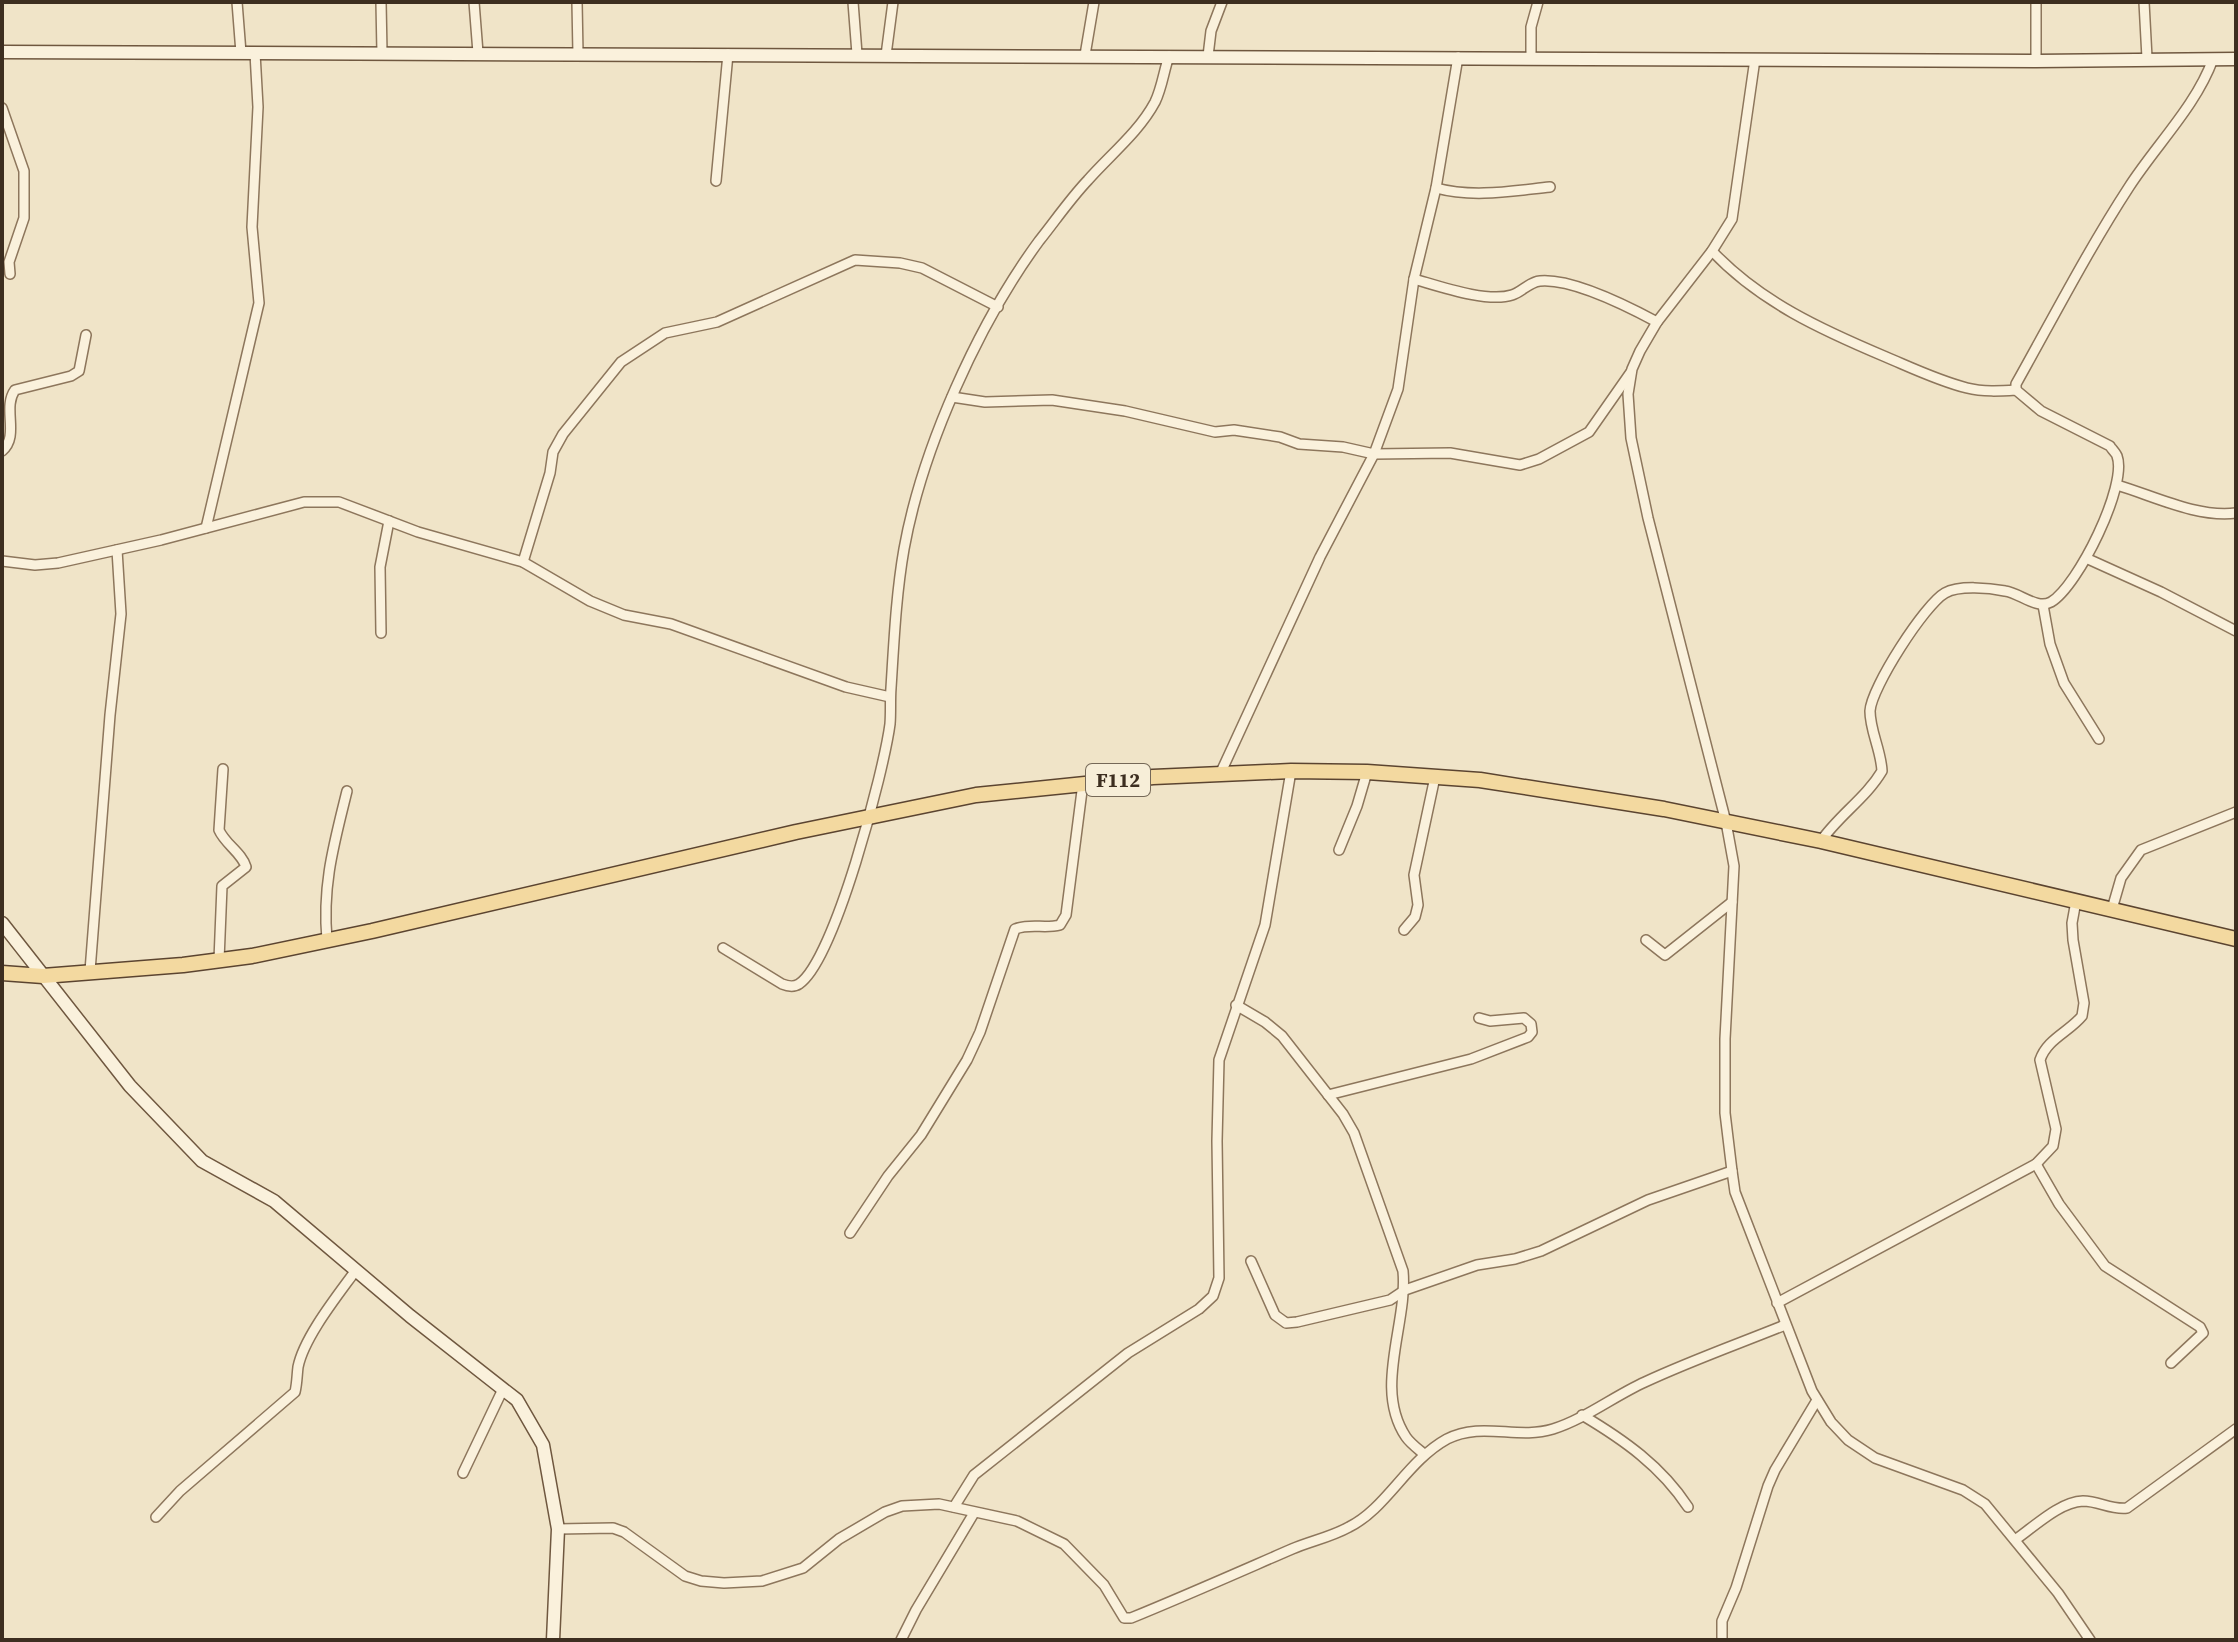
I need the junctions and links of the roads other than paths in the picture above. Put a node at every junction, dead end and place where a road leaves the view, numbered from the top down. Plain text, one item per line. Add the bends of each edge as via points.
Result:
1 (237, 2) edge
2 (381, 2) edge
3 (474, 2) edge
4 (577, 2) edge
5 (853, 2) edge
6 (893, 2) edge
7 (1094, 2) edge
8 (1222, 2) edge
9 (1538, 2) edge
10 (2036, 2) edge
11 (2144, 2) edge
12 (2, 52) edge
13 (248, 53) junction
14 (382, 53) junction
15 (478, 53) junction
16 (578, 54) junction
17 (728, 54) junction
18 (857, 54) junction
19 (886, 55) junction
20 (1085, 55) junction
21 (1169, 56) junction
22 (1208, 56) junction
23 (1458, 57) junction
24 (1531, 58) junction
25 (2147, 58) junction
26 (1755, 59) junction
27 (2213, 59) junction
28 (2236, 59) edge
29 (2036, 61) junction
30 (2, 108) edge
31 (716, 181) dead end
32 (1550, 187) dead end
33 (1436, 188) junction
34 (1712, 251) junction
35 (10, 274) dead end
36 (1414, 279) junction
37 (998, 307) junction
38 (1657, 322) junction
39 (86, 335) dead end
40 (1632, 369) junction
41 (2016, 390) junction
42 (952, 397) junction
43 (2, 451) edge
44 (1374, 454) junction
45 (2117, 485) junction
46 (2236, 513) edge
47 (389, 521) junction
48 (206, 528) junction
49 (117, 550) junction
50 (2088, 559) junction
51 (2, 561) edge
52 (523, 562) junction
53 (2043, 605) junction
54 (2236, 631) edge
55 (381, 633) dead end
56 (890, 697) junction
57 (2099, 739) dead end
58 (223, 769) dead end
59 (1291, 771) junction
60 (1221, 772) junction
61 (1367, 772) junction
62 (1435, 777) junction
63 (1083, 783) junction
64 (347, 791) dead end
65 (2236, 812) edge
66 (868, 816) junction
67 (1726, 822) junction
68 (1821, 841) junction
69 (1339, 850) dead end
70 (2076, 901) junction
71 (1732, 902) junction
72 (2112, 909) junction
73 (2, 923) edge
74 (1404, 930) dead end
75 (2236, 939) edge
76 (327, 940) junction
77 (1646, 940) dead end
78 (723, 948) dead end
79 (219, 960) junction
80 (90, 971) junction
81 (2, 973) edge
82 (43, 976) junction
83 (1236, 1005) junction
84 (1479, 1018) dead end
85 (1328, 1095) junction
86 (2036, 1164) junction
87 (1732, 1171) junction
88 (850, 1233) dead end
89 (1251, 1261) dead end
90 (356, 1270) junction
91 (1405, 1290) junction
92 (1777, 1303) junction
93 (1785, 1325) junction
94 (2171, 1363) dead end
95 (503, 1389) junction
96 (1817, 1400) junction
97 (1582, 1415) junction
98 (2236, 1429) edge
99 (1424, 1454) junction
100 (463, 1473) dead end
101 (954, 1507) junction
102 (1688, 1507) dead end
103 (974, 1513) junction
104 (156, 1517) dead end
105 (558, 1529) junction
106 (2015, 1540) junction
107 (553, 1640) edge
108 (901, 1640) edge
109 (1722, 1640) edge
110 (2090, 1640) edge

1 - 13 street
2 - 14 street
3 - 15 street
4 - 16 street
5 - 18 street
6 - 19 street
7 - 20 street
8 - 22 street
9 - 24 street
10 - 29 street
11 - 25 street
12 - 13 main road
13 - 14 main road
13 - 48 street via 258,107 252,227 259,303
14 - 15 main road
15 - 16 main road
16 - 17 main road
17 - 18 main road
17 - 31 street
18 - 19 main road
19 - 20 main road
20 - 21 main road
21 - 22 main road
21 - 37 street via 1156,100 1143,120 1085,182
22 - 23 main road
23 - 24 main road
23 - 33 street
24 - 26 main road
25 - 27 main road
25 - 29 main road
26 - 29 main road
26 - 34 street via 1732,219
27 - 28 main road
27 - 41 street via 2106,224
30 - 35 street via 24,171 24,218
32 - 33 street via 1488,193
33 - 36 street
34 - 38 street
34 - 41 street via 1735,276 1782,309 1842,339 1968,389
36 - 38 street via 1494,296 1511,296 1532,284 1551,282 1590,291
36 - 44 street via 1398,389
37 - 42 street
37 - 52 street via 922,268 855,260 717,322 665,333 621,362 563,434 553,452
38 - 40 street
39 - 43 street via 79,371 15,390 9,403 10,439
40 - 44 street via 1589,432 1524,464 1450,453
40 - 67 street via 1631,438
41 - 45 street via 2041,411 2110,446 2117,455
42 - 44 street via 985,402 1052,400 1215,432 1234,430
42 - 56 street via 912,504 897,595
44 - 60 street via 1320,557
45 - 46 street via 2201,511
45 - 50 street
47 - 48 street via 339,502 315,500
47 - 52 street
47 - 55 street via 380,567
48 - 49 street
49 - 51 street via 58,563
49 - 80 street via 121,614
50 - 53 street via 2064,590
50 - 54 street
52 - 56 street via 624,615 671,624 846,687
53 - 57 street via 2064,683
53 - 68 street via 2017,593 1952,590 1930,606 1876,688 1870,709 1882,771
56 - 66 street via 890,724
58 - 79 street via 219,830 246,867 222,886
59 - 60 main road, F112
59 - 61 main road, F112
59 - 83 street via 1265,925
60 - 63 main road, F112
61 - 62 main road, F112
61 - 69 street
62 - 67 main road, F112 via 1574,794
62 - 74 street via 1414,875 1418,905
63 - 66 main road, F112 via 976,795
63 - 88 street via 1066,915 1060,925 1015,929 967,1060
64 - 76 street via 326,883
65 - 72 street via 2141,850 2121,878
66 - 76 main road, F112
66 - 78 street via 846,896 799,984 782,984
67 - 68 main road, F112
67 - 71 street via 1734,866
68 - 70 main road, F112
70 - 72 main road, F112
70 - 86 street via 2073,940 2084,1003 2082,1016 2053,1040 2040,1060 2056,1129 2053,1146
71 - 77 street via 1670,953 1665,955
71 - 87 street via 1725,1098
72 - 75 main road, F112
73 - 82 main road
76 - 79 main road, F112
79 - 80 main road, F112
80 - 82 main road, F112
81 - 82 main road, F112
82 - 90 main road via 130,1086 202,1161 274,1201
83 - 85 street via 1282,1036
83 - 101 street via 1219,1060 1220,1264 1213,1296 1128,1353 974,1475
84 - 85 street via 1524,1018 1532,1032 1471,1059
85 - 91 street via 1354,1133
86 - 92 street
86 - 94 street via 2105,1266 2200,1327 2203,1333 2197,1341
87 - 91 street via 1648,1200 1541,1251 1477,1265
87 - 92 street
89 - 91 street via 1275,1315 1286,1323 1390,1300
90 - 95 main road
90 - 104 street via 304,1351 295,1392
91 - 99 street via 1391,1362 1392,1389 1406,1438
92 - 93 street
93 - 96 street
93 - 97 street via 1645,1382
95 - 100 street
95 - 105 main road via 517,1400 543,1445
96 - 106 street via 1848,1440 1875,1458 1963,1490 1985,1504
96 - 109 street via 1768,1486 1722,1621
97 - 99 street via 1536,1434 1467,1431
97 - 102 street via 1643,1455
98 - 106 street via 2127,1508 2080,1501
99 - 103 street via 1349,1527 1131,1618 1119,1613 1104,1585 1064,1544 1017,1521
101 - 103 street
101 - 105 street via 902,1506 863,1524 803,1568 762,1581 724,1583 685,1576 613,1528
103 - 108 street
105 - 107 main road
106 - 110 street

